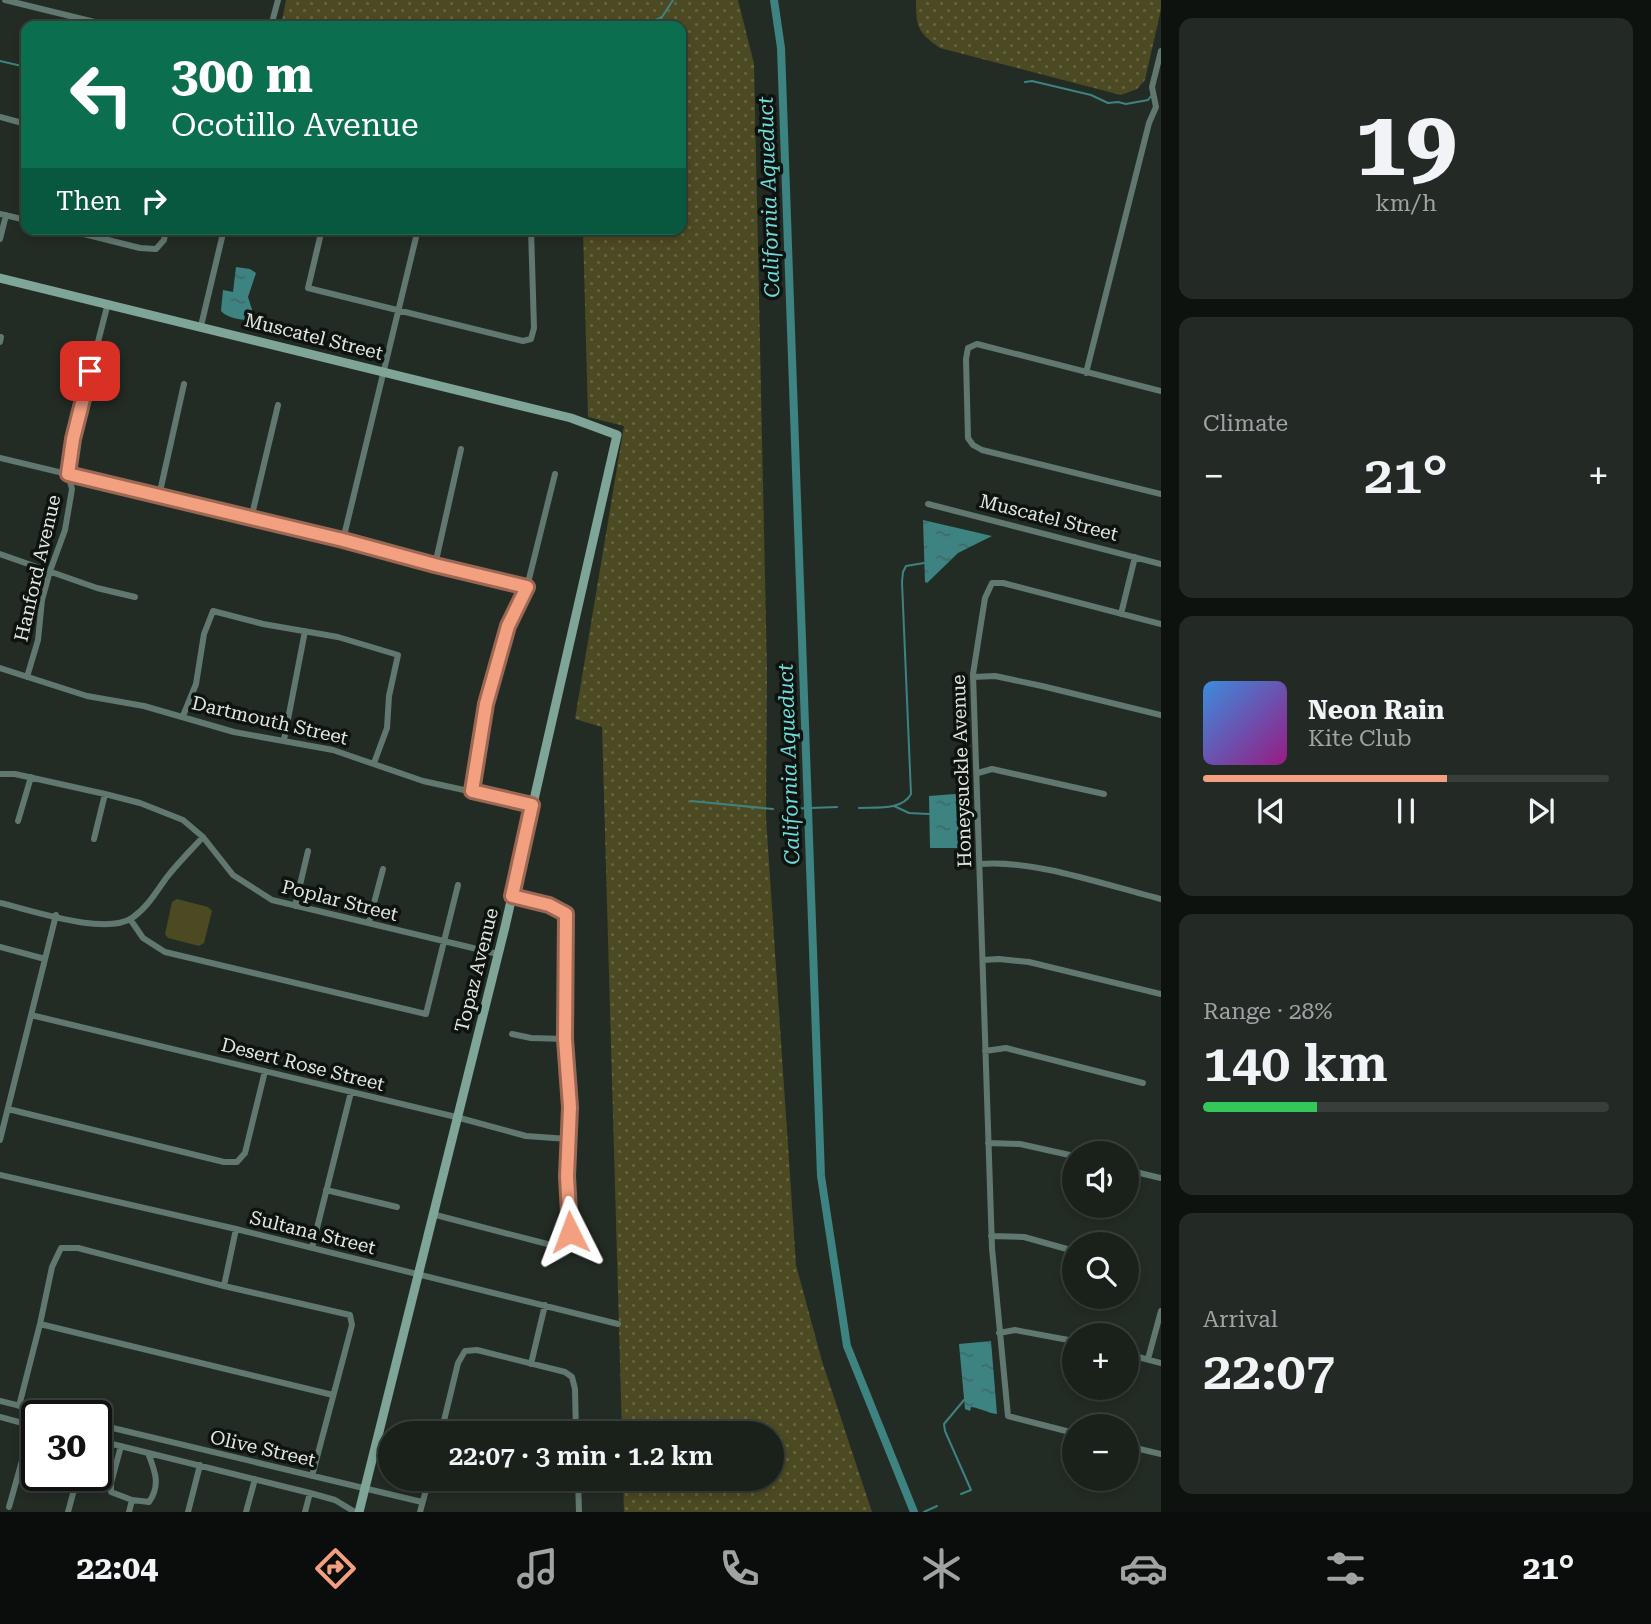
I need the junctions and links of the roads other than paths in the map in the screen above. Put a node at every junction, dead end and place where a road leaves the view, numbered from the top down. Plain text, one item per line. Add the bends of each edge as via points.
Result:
1 (5, 0) edge
2 (278, 0) edge
3 (91, 21) edge
4 (272, 21) edge
5 (1161, 51) edge
6 (0, 117) edge
7 (1161, 117) edge
8 (1152, 119) junction
9 (21, 123) edge
10 (3, 214) edge
11 (21, 219) edge
12 (88, 235) edge
13 (165, 235) edge
14 (223, 235) edge
15 (321, 235) edge
16 (417, 235) edge
17 (531, 235) edge
18 (0, 239) edge
19 (0, 278) edge
20 (108, 303) junction
21 (398, 311) junction
22 (201, 326) junction
23 (383, 372) junction
24 (1087, 373) junction
25 (184, 384) dead end
26 (1161, 391) edge
27 (278, 405) dead end
28 (617, 435) joint
29 (461, 450) dead end
30 (0, 458) edge
31 (68, 474) junction
32 (555, 474) dead end
33 (1161, 494) edge
34 (159, 496) junction
35 (928, 504) dead end
36 (251, 519) junction
37 (343, 540) junction
38 (0, 554) edge
39 (1135, 557) junction
40 (1161, 564) edge
41 (435, 565) junction
42 (50, 571) junction
43 (527, 587) junction
44 (135, 597) dead end
45 (1121, 614) junction
46 (1161, 624) edge
47 (305, 631) junction
48 (0, 668) edge
49 (27, 677) junction
50 (973, 677) junction
51 (183, 716) junction
52 (1161, 716) edge
53 (284, 740) junction
54 (374, 763) junction
55 (978, 773) junction
56 (0, 774) edge
57 (31, 777) junction
58 (472, 791) junction
59 (105, 794) junction
60 (1104, 794) dead end
61 (532, 805) junction
62 (18, 821) dead end
63 (203, 837) junction
64 (94, 839) dead end
65 (307, 850) dead end
66 (980, 864) junction
67 (383, 869) dead end
68 (458, 885) dead end
69 (512, 896) junction
70 (1161, 899) edge
71 (0, 903) edge
72 (295, 906) junction
73 (56, 915) junction
74 (130, 919) junction
75 (369, 922) junction
76 (444, 943) junction
77 (0, 947) edge
78 (498, 954) junction
79 (45, 959) junction
80 (983, 960) junction
81 (1161, 994) edge
82 (31, 1014) junction
83 (512, 1034) dead end
84 (565, 1039) junction
85 (985, 1051) junction
86 (265, 1071) junction
87 (1143, 1083) dead end
88 (351, 1091) junction
89 (8, 1109) junction
90 (456, 1117) junction
91 (568, 1139) junction
92 (0, 1140) edge
93 (988, 1143) junction
94 (1062, 1153) edge
95 (1139, 1173) edge
96 (0, 1175) edge
97 (1161, 1178) edge
98 (326, 1190) junction
99 (397, 1207) dead end
100 (432, 1214) junction
101 (236, 1229) junction
102 (991, 1236) junction
103 (312, 1248) junction
104 (1062, 1248) edge
105 (417, 1274) junction
106 (224, 1286) junction
107 (545, 1305) junction
108 (1161, 1311) edge
109 (40, 1324) junction
110 (618, 1324) dead end
111 (999, 1333) junction
112 (1062, 1339) edge
113 (1139, 1357) edge
114 (1148, 1359) junction
115 (1161, 1363) edge
116 (531, 1364) junction
117 (333, 1395) junction
118 (0, 1401) edge
119 (19, 1406) joint
120 (0, 1417) edge
121 (445, 1421) edge
122 (576, 1421) edge
123 (21, 1423) edge
124 (112, 1428) edge
125 (1062, 1430) edge
126 (112, 1444) edge
127 (121, 1446) junction
128 (1139, 1449) edge
129 (148, 1453) junction
130 (1161, 1454) edge
131 (200, 1465) junction
132 (21, 1468) edge
133 (312, 1476) junction
134 (255, 1479) junction
135 (365, 1488) junction
136 (74, 1491) edge
137 (425, 1491) edge
138 (578, 1491) edge
139 (310, 1493) junction
140 (132, 1500) junction
141 (422, 1502) junction
142 (9, 1507) dead end
143 (68, 1512) edge
144 (129, 1512) edge
145 (188, 1512) edge
146 (246, 1512) edge
147 (305, 1512) edge
148 (357, 1512) edge
149 (420, 1512) edge
150 (579, 1512) edge

1 - 3 street
2 - 4 street
5 - 8 street
6 - 9 street
7 - 8 street
8 - 24 street
10 - 11 street
10 - 18 street
12 - 13 street via 156,249
14 - 22 street
15 - 21 street via 308,288
16 - 21 street
17 - 21 street via 531,339 500,337
19 - 20 street, Muscatel Street
20 - 22 street, Muscatel Street
20 - 31 street, Hanford Avenue
21 - 23 street
22 - 23 street, Muscatel Street
23 - 28 street, Muscatel Street via 571,418
23 - 37 street
24 - 26 street
24 - 33 street via 977,344 968,348 968,438 982,450
25 - 34 street
27 - 36 street
28 - 61 street, Topaz Avenue
29 - 41 street
30 - 31 street
31 - 34 street
31 - 42 street, Hanford Avenue via 72,489 65,530
32 - 43 street
34 - 36 street
35 - 39 street, Muscatel Street
36 - 37 street
37 - 41 street
38 - 42 street
39 - 40 street, Muscatel Street
39 - 45 street
41 - 43 street
42 - 44 street
42 - 49 street, Hanford Avenue
43 - 58 street via 508,626 486,704
45 - 46 street
45 - 50 street, Honeysuckle Avenue via 992,583 985,598
47 - 51 street via 213,611 204,634 197,684
47 - 53 street
47 - 54 street via 398,655 388,696 387,728
48 - 49 street, Dartmouth Street
49 - 51 street, Dartmouth Street via 87,696
50 - 52 street via 995,676
50 - 55 street, Honeysuckle Avenue
51 - 53 street, Dartmouth Street via 234,732
53 - 54 street, Dartmouth Street
54 - 58 street, Dartmouth Street via 423,781
55 - 60 street via 992,769
55 - 66 street, Honeysuckle Avenue
56 - 57 street, Poplar Street
57 - 59 street, Poplar Street
57 - 62 street
58 - 61 street, Dartmouth Street
59 - 63 street, Poplar Street via 183,820
59 - 64 street
61 - 69 street, Topaz Avenue
63 - 72 street, Poplar Street via 233,875 272,900
63 - 74 street
65 - 72 street
66 - 70 street via 1002,862
66 - 80 street, Honeysuckle Avenue
67 - 75 street
68 - 76 street
69 - 78 street, Topaz Avenue
69 - 84 street via 566,914
71 - 73 street
72 - 75 street, Poplar Street
73 - 74 street via 105,926
73 - 79 street
74 - 76 street via 143,938 165,952 426,1014
75 - 76 street, Poplar Street
76 - 78 street, Poplar Street
77 - 79 street
78 - 90 street, Topaz Avenue
79 - 82 street
80 - 81 street via 1028,962
80 - 85 street, Honeysuckle Avenue
82 - 86 street, Desert Rose Street
82 - 89 street
83 - 84 street
84 - 91 street
85 - 87 street via 1006,1048
85 - 93 street, Honeysuckle Avenue
86 - 88 street, Desert Rose Street
86 - 89 street via 245,1153 237,1162
88 - 90 street, Desert Rose Street
88 - 98 street
89 - 92 street
90 - 91 street, Desert Rose Street via 526,1136
90 - 100 street, Topaz Avenue
91 - 100 street via 570,1232 566,1245
93 - 94 street
93 - 102 street, Honeysuckle Avenue
95 - 97 street
96 - 101 street, Sultana Street
98 - 99 street
98 - 103 street
100 - 105 street, Topaz Avenue
101 - 103 street, Sultana Street
101 - 106 street
102 - 104 street via 1024,1237
102 - 111 street, Honeysuckle Avenue
103 - 105 street, Sultana Street
105 - 107 street, Sultana Street
105 - 135 street, Topaz Avenue
106 - 109 street via 78,1248 61,1248 52,1267
106 - 117 street via 350,1315 352,1325
107 - 110 street, Sultana Street
107 - 116 street
108 - 114 street
109 - 117 street
109 - 119 street
111 - 112 street via 1015,1330
111 - 125 street, Honeysuckle Avenue via 1008,1416
113 - 114 street
114 - 115 street
116 - 121 street via 477,1350 465,1352 457,1363
116 - 122 street via 572,1377
117 - 133 street
118 - 119 street
120 - 123 street
124 - 133 street, Olive Street
126 - 127 street, Olive Street
127 - 129 street, Olive Street
127 - 140 street via 111,1492
128 - 130 street
129 - 131 street, Olive Street
129 - 140 street via 158,1478 151,1500
131 - 134 street, Olive Street
131 - 145 street
132 - 142 street
133 - 135 street, Olive Street
134 - 139 street, Olive Street
134 - 146 street
135 - 141 street, Olive Street
135 - 148 street, Topaz Avenue
136 - 143 street
137 - 141 street
138 - 150 street
139 - 147 street
139 - 148 street, Olive Street
140 - 144 street
141 - 149 street

